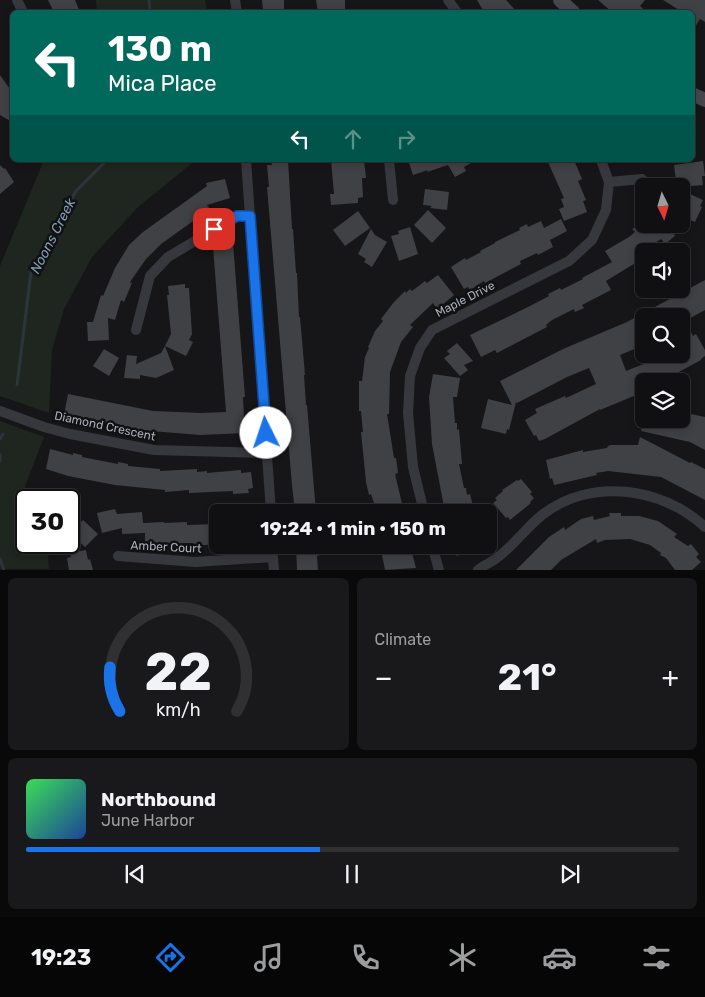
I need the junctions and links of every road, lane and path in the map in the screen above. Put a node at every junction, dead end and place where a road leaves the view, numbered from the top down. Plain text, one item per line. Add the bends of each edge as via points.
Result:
1 (560, 0) edge
2 (571, 10) edge
3 (246, 162) edge
4 (389, 162) edge
5 (602, 162) edge
6 (635, 180) edge
7 (609, 182) junction
8 (393, 200) dead end
9 (250, 216) junction
10 (136, 330) dead end
11 (0, 410) edge
12 (267, 453) junction
13 (270, 504) edge
14 (422, 504) edge
15 (705, 527) edge
16 (273, 554) edge
17 (435, 554) edge
18 (118, 556) dead end
19 (273, 557) junction
20 (274, 570) edge
21 (439, 570) edge
22 (478, 570) edge

1 - 2 street
3 - 9 street
4 - 8 street
5 - 7 street, Maple Drive
6 - 7 street
7 - 14 street, Maple Drive via 606,210 592,240 569,261 432,330 420,348 410,376 408,413 413,467
9 - 10 street via 237,216 168,257 150,276
9 - 12 street
11 - 12 street, Diamond Crescent via 70,434 154,450
12 - 13 street
15 - 22 street via 669,502 632,492 598,492 566,500 542,515 498,557
16 - 19 street
17 - 21 street
18 - 19 street, Amber Court via 195,562
19 - 20 street

